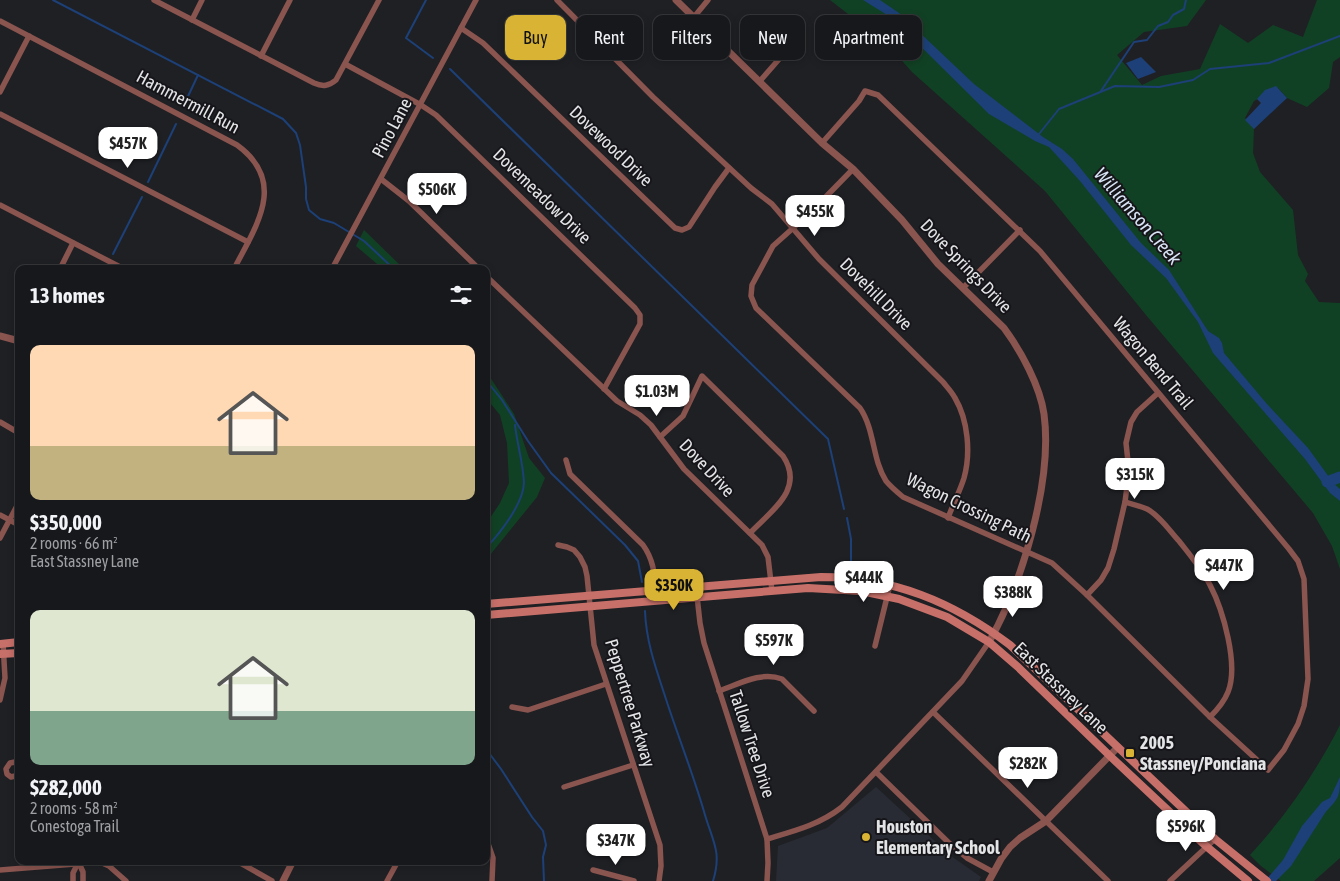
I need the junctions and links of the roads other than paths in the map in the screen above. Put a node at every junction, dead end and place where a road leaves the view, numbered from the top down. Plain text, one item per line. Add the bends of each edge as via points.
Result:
1 (154, 0) edge
2 (202, 0) edge
3 (290, 0) edge
4 (379, 0) edge
5 (476, 0) edge
6 (557, 0) edge
7 (676, 0) edge
8 (708, 0) edge
9 (692, 15) edge
10 (696, 15) edge
11 (192, 20) junction
12 (0, 21) edge
13 (461, 28) junction
14 (29, 36) junction
15 (730, 52) edge
16 (261, 56) junction
17 (778, 60) edge
18 (345, 64) junction
19 (760, 81) junction
20 (0, 92) edge
21 (421, 105) junction
22 (0, 114) edge
23 (822, 143) junction
24 (729, 168) junction
25 (853, 169) junction
26 (381, 179) junction
27 (0, 205) edge
28 (792, 228) junction
29 (1020, 230) junction
30 (248, 242) junction
31 (73, 243) junction
32 (62, 265) edge
33 (116, 265) edge
34 (236, 265) edge
35 (334, 265) edge
36 (475, 265) edge
37 (490, 280) edge
38 (963, 288) junction
39 (0, 336) edge
40 (15, 340) edge
41 (604, 389) junction
42 (1158, 392) junction
43 (0, 422) edge
44 (15, 430) edge
45 (660, 437) junction
46 (566, 460) dead end
47 (1125, 502) junction
48 (15, 509) edge
49 (0, 515) edge
50 (948, 518) junction
51 (9, 520) junction
52 (15, 522) edge
53 (750, 533) junction
54 (0, 538) edge
55 (558, 545) dead end
56 (1026, 552) junction
57 (771, 580) junction
58 (890, 585) junction
59 (696, 587) junction
60 (652, 590) junction
61 (772, 591) junction
62 (589, 595) junction
63 (887, 596) junction
64 (1087, 596) junction
65 (697, 598) junction
66 (490, 604) edge
67 (590, 606) junction
68 (490, 615) edge
69 (994, 633) junction
70 (15, 642) edge
71 (989, 642) junction
72 (2, 644) edge
73 (875, 646) dead end
74 (15, 653) edge
75 (2, 654) edge
76 (606, 684) junction
77 (719, 690) junction
78 (0, 700) edge
79 (512, 706) dead end
80 (814, 711) dead end
81 (933, 712) junction
82 (1210, 717) junction
83 (1118, 748) junction
84 (1110, 756) junction
85 (15, 762) edge
86 (633, 764) junction
87 (1268, 770) joint
88 (3, 771) edge
89 (876, 772) junction
90 (15, 776) edge
91 (564, 787) dead end
92 (1046, 821) junction
93 (767, 839) junction
94 (1216, 839) junction
95 (1206, 846) junction
96 (490, 849) edge
97 (49, 865) edge
98 (77, 865) edge
99 (80, 865) edge
100 (107, 865) edge
101 (244, 865) edge
102 (291, 865) edge
103 (396, 865) edge
104 (0, 870) edge
105 (593, 870) dead end
106 (993, 872) junction
107 (73, 881) edge
108 (83, 881) edge
109 (126, 881) edge
110 (272, 881) edge
111 (283, 881) edge
112 (387, 881) edge
113 (492, 881) edge
114 (634, 881) edge
115 (659, 881) edge
116 (766, 881) edge
117 (989, 881) edge
118 (1108, 881) edge
119 (1170, 881) edge
120 (1248, 881) edge
121 (1267, 881) edge

1 - 11 street
2 - 11 street
3 - 16 street
4 - 18 street
5 - 13 street, Pino Lane
6 - 24 street, Dovehill Drive
7 - 9 street, Dove Springs Drive
8 - 10 street
11 - 16 street
12 - 14 street, Hammermill Run
13 - 21 street, Pino Lane
13 - 24 street, Dovewood Drive via 491,50 675,228 689,227
14 - 20 street
14 - 30 street, Hammermill Run via 243,149 259,170 265,193 260,217
15 - 19 street, Dove Springs Drive
16 - 18 street via 324,86 336,80
17 - 19 street
18 - 21 street, Dovemeadow Drive
19 - 23 street, Dove Springs Drive
21 - 26 street, Pino Lane
21 - 41 street, Dovemeadow Drive via 436,115 640,315 640,324
22 - 30 street
23 - 25 street, Dove Springs Drive
23 - 29 street, Wagon Bend Trail via 865,91 878,95
24 - 28 street, Dovehill Drive via 772,204
25 - 28 street, Wagon Crossing Path
25 - 38 street, Dove Springs Drive
26 - 35 street, Pino Lane
26 - 36 street via 409,201
27 - 31 street
28 - 50 street, Dovehill Drive via 954,397 965,426 967,458 964,477
28 - 50 street, Wagon Crossing Path via 773,246 752,285 751,296 756,308 860,408 869,424 887,482 903,497
29 - 38 street
29 - 42 street, Wagon Bend Trail
30 - 34 street, Hammermill Run
31 - 32 street
31 - 33 street
37 - 41 street, Dove Drive
38 - 56 street, Dove Springs Drive via 1013,340 1030,370 1044,413 1047,451
39 - 40 street
41 - 45 street, Dove Drive via 640,415
42 - 47 street via 1137,412 1129,428
42 - 87 street, Wagon Bend Trail via 1289,549 1304,578 1308,679 1304,706 1284,750
43 - 44 street
45 - 53 street, Dove Drive via 684,469
45 - 53 street via 683,416 702,376 783,456 789,464 790,488
46 - 60 street via 570,474 643,545 653,567
47 - 64 street via 1108,568
47 - 82 street via 1152,512 1210,584 1224,624 1232,674 1229,691
48 - 51 street
49 - 51 street
50 - 56 street, Wagon Crossing Path
51 - 52 street
51 - 54 street
53 - 57 street, Dove Drive via 768,557
55 - 62 street, Peppertree Parkway via 574,550 580,557
56 - 64 street, Wagon Crossing Path via 1052,564
56 - 69 street, Dove Springs Drive
57 - 58 main road, East Stassney Lane via 842,577
57 - 59 main road, East Stassney Lane
57 - 61 street, Dove Drive
58 - 63 street
58 - 69 main road, East Stassney Lane via 943,603
59 - 60 main road, East Stassney Lane
59 - 65 street, Tallow Tree Drive
60 - 62 main road, East Stassney Lane
61 - 63 main road, East Stassney Lane via 830,588
61 - 65 main road, East Stassney Lane
62 - 66 main road, East Stassney Lane
62 - 67 street, Peppertree Parkway
63 - 71 main road, East Stassney Lane via 935,612
63 - 73 street
64 - 82 street, Wagon Crossing Path
65 - 67 main road, East Stassney Lane
65 - 77 street, Tallow Tree Drive via 702,634
67 - 68 main road, East Stassney Lane
67 - 76 street, Peppertree Parkway via 594,644
69 - 71 street, Dove Springs Drive
69 - 83 main road, East Stassney Lane via 1025,658
70 - 72 main road
71 - 81 street via 962,681
71 - 84 main road, East Stassney Lane
72 - 75 street
74 - 75 main road
75 - 78 street via 5,678
76 - 79 street via 528,710
76 - 86 street, Peppertree Parkway
77 - 80 street via 762,676 775,677 782,679
77 - 93 street, Tallow Tree Drive
81 - 89 street
81 - 92 street
82 - 87 street, Wagon Crossing Path
83 - 84 street
83 - 94 main road, East Stassney Lane
84 - 92 street
84 - 95 main road, East Stassney Lane
85 - 88 street
86 - 91 street
86 - 115 street, Peppertree Parkway via 660,845
88 - 90 street
89 - 93 street via 832,814 813,825
89 - 106 street via 952,846
92 - 106 street via 1015,843
92 - 118 street
93 - 116 street, Tallow Tree Drive
94 - 95 street
94 - 121 main road, East Stassney Lane
95 - 119 street
95 - 120 main road, East Stassney Lane
96 - 113 street via 494,871
97 - 104 street
98 - 107 street
99 - 108 street
100 - 109 street
101 - 110 street
102 - 111 street
103 - 112 street
105 - 114 street
106 - 117 street

